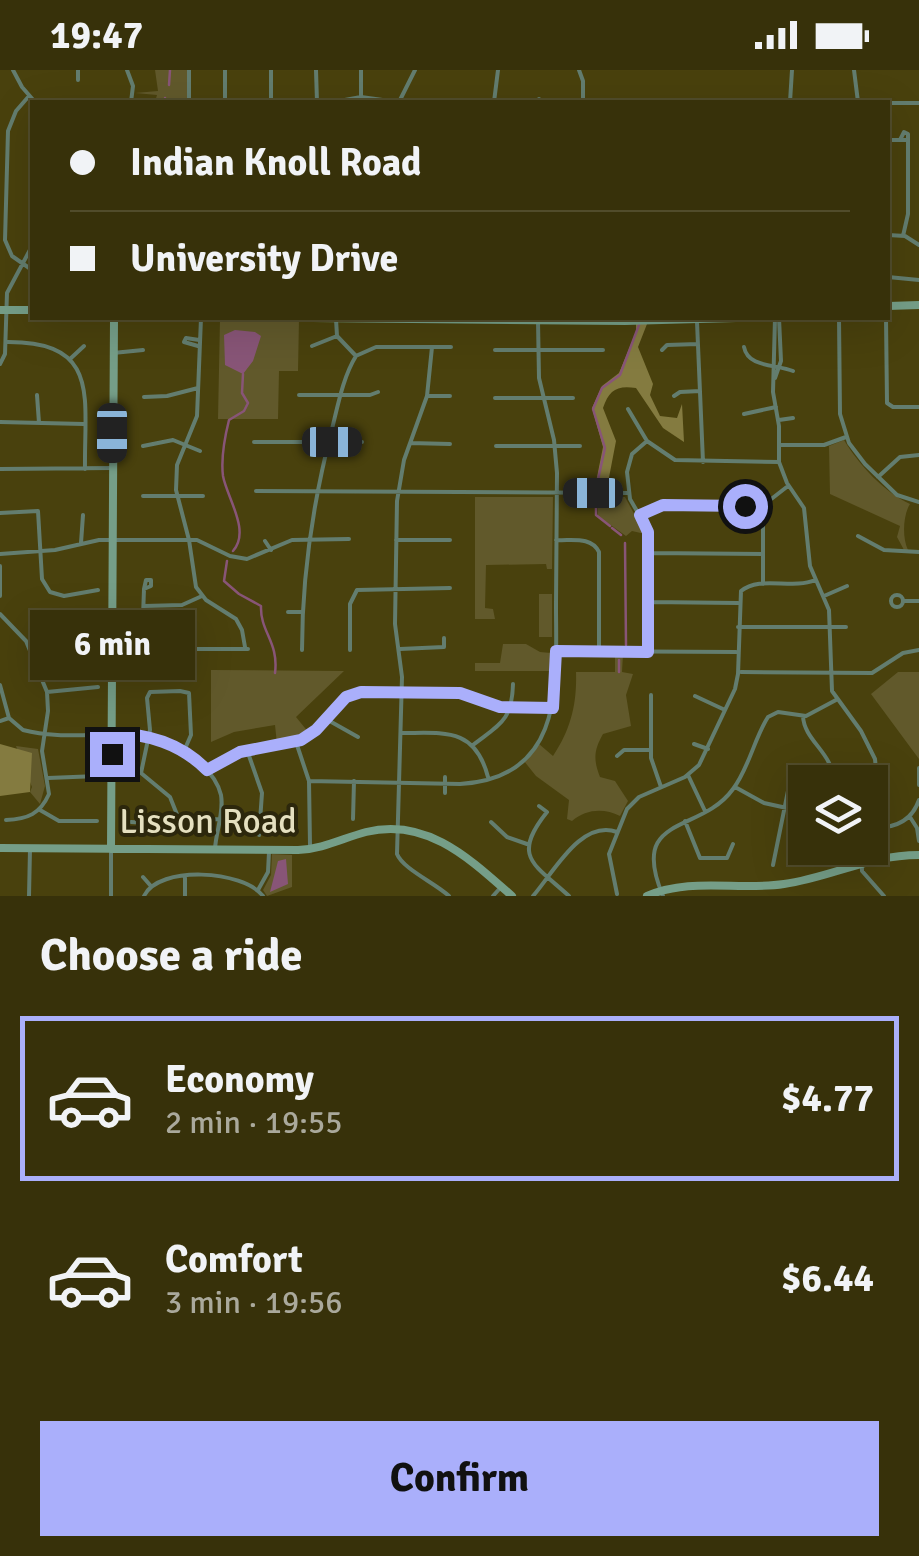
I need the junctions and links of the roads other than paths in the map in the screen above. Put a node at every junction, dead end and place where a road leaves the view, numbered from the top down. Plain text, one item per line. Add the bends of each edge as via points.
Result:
1 (14, 70) edge
2 (78, 70) edge
3 (127, 70) edge
4 (189, 70) edge
5 (225, 70) edge
6 (270, 70) edge
7 (316, 70) edge
8 (360, 70) edge
9 (415, 70) edge
10 (498, 70) edge
11 (580, 70) edge
12 (792, 70) edge
13 (854, 70) edge
14 (78, 80) dead end
15 (29, 96) junction
16 (33, 100) edge
17 (131, 100) edge
18 (189, 100) edge
19 (225, 100) edge
20 (271, 100) edge
21 (316, 100) edge
22 (361, 100) edge
23 (399, 100) edge
24 (494, 100) edge
25 (583, 100) edge
26 (790, 100) edge
27 (858, 100) edge
28 (890, 103) edge
29 (919, 104) edge
30 (890, 140) edge
31 (890, 235) edge
32 (903, 236) junction
33 (919, 245) edge
34 (30, 250) edge
35 (22, 264) junction
36 (30, 269) edge
37 (890, 276) edge
38 (919, 280) edge
39 (890, 308) edge
40 (919, 308) edge
41 (3, 312) edge
42 (30, 312) edge
43 (114, 320) edge
44 (201, 320) edge
45 (336, 320) edge
46 (538, 320) edge
47 (697, 320) edge
48 (777, 320) edge
49 (839, 320) edge
50 (886, 320) edge
51 (337, 336) junction
52 (6, 342) junction
53 (698, 344) junction
54 (84, 346) dead end
55 (312, 346) dead end
56 (744, 346) dead end
57 (432, 347) junction
58 (451, 347) dead end
59 (144, 350) dead end
60 (495, 350) dead end
61 (538, 350) junction
62 (603, 350) dead end
63 (662, 350) dead end
64 (113, 354) junction
65 (356, 356) junction
66 (70, 359) junction
67 (0, 364) edge
68 (778, 366) junction
69 (793, 372) dead end
70 (198, 388) junction
71 (700, 391) junction
72 (378, 392) dead end
73 (36, 395) dead end
74 (299, 395) dead end
75 (341, 395) junction
76 (427, 396) junction
77 (450, 396) dead end
78 (674, 396) dead end
79 (144, 397) dead end
80 (496, 398) dead end
81 (573, 398) dead end
82 (543, 399) junction
83 (919, 407) edge
84 (628, 408) dead end
85 (776, 408) junction
86 (744, 414) dead end
87 (794, 418) dead end
88 (779, 420) junction
89 (0, 422) edge
90 (39, 424) junction
91 (84, 424) junction
92 (846, 437) junction
93 (647, 441) junction
94 (254, 442) dead end
95 (328, 442) junction
96 (362, 442) dead end
97 (186, 443) junction
98 (409, 444) junction
99 (450, 444) dead end
100 (780, 445) junction
101 (143, 446) dead end
102 (496, 446) dead end
103 (555, 446) junction
104 (580, 446) dead end
105 (200, 451) dead end
106 (919, 455) edge
107 (703, 462) junction
108 (779, 462) junction
109 (112, 468) junction
110 (0, 469) edge
111 (84, 469) junction
112 (878, 478) junction
113 (788, 486) junction
114 (256, 490) dead end
115 (318, 491) junction
116 (398, 492) junction
117 (557, 492) junction
118 (804, 492) dead end
119 (628, 493) junction
120 (143, 496) dead end
121 (177, 496) junction
122 (204, 496) dead end
123 (797, 496) junction
124 (919, 502) edge
125 (756, 511) junction
126 (0, 513) edge
127 (83, 515) dead end
128 (640, 515) junction
129 (858, 536) dead end
130 (310, 539) junction
131 (349, 539) dead end
132 (112, 540) junction
133 (189, 540) junction
134 (396, 540) junction
135 (450, 540) dead end
136 (556, 540) junction
137 (265, 541) dead end
138 (81, 543) junction
139 (272, 550) junction
140 (40, 552) junction
141 (919, 552) edge
142 (649, 553) junction
143 (0, 554) edge
144 (763, 554) junction
145 (0, 566) edge
146 (815, 580) junction
147 (762, 584) junction
148 (847, 586) dead end
149 (396, 588) junction
150 (450, 588) dead end
151 (144, 589) dead end
152 (98, 590) dead end
153 (0, 596) edge
154 (202, 596) junction
155 (824, 596) junction
156 (903, 601) dead end
157 (919, 601) edge
158 (648, 602) junction
159 (738, 603) junction
160 (143, 606) junction
161 (288, 612) dead end
162 (302, 612) junction
163 (0, 614) edge
164 (738, 627) junction
165 (830, 627) junction
166 (846, 627) dead end
167 (444, 638) dead end
168 (97, 639) dead end
169 (400, 648) junction
170 (302, 650) dead end
171 (350, 650) dead end
172 (919, 650) edge
173 (556, 651) junction
174 (599, 652) junction
175 (648, 652) junction
176 (738, 652) junction
177 (32, 654) junction
178 (738, 672) junction
179 (830, 673) junction
180 (513, 684) dead end
181 (0, 686) edge
182 (98, 688) dead end
183 (47, 692) junction
184 (402, 692) junction
185 (651, 695) dead end
186 (695, 696) dead end
187 (836, 700) junction
188 (512, 708) junction
189 (553, 708) junction
190 (725, 710) junction
191 (804, 716) junction
192 (10, 718) junction
193 (326, 719) junction
194 (0, 721) edge
195 (42, 733) junction
196 (112, 733) junction
197 (402, 733) junction
198 (149, 736) junction
199 (358, 737) dead end
200 (296, 742) junction
201 (694, 744) dead end
202 (473, 745) junction
203 (708, 749) junction
204 (247, 750) junction
205 (650, 750) junction
206 (184, 752) junction
207 (616, 756) dead end
208 (831, 765) edge
209 (875, 765) edge
210 (919, 768) edge
211 (207, 770) junction
212 (688, 774) junction
213 (98, 776) dead end
214 (788, 776) dead end
215 (48, 778) junction
216 (488, 779) junction
217 (445, 780) junction
218 (309, 781) junction
219 (354, 781) junction
220 (400, 783) junction
221 (919, 785) edge
222 (661, 787) junction
223 (735, 787) junction
224 (445, 793) dead end
225 (919, 800) edge
226 (539, 806) dead end
227 (784, 808) junction
228 (788, 809) edge
229 (40, 810) junction
230 (706, 812) junction
231 (910, 817) junction
232 (353, 818) dead end
233 (219, 819) junction
234 (6, 820) dead end
235 (685, 821) junction
236 (97, 822) dead end
237 (131, 822) dead end
238 (180, 822) junction
239 (491, 822) dead end
240 (888, 826) edge
241 (398, 829) junction
242 (617, 832) junction
243 (259, 835) dead end
244 (919, 840) edge
245 (527, 844) junction
246 (734, 844) dead end
247 (0, 848) edge
248 (30, 848) junction
249 (111, 848) junction
250 (215, 850) junction
251 (268, 850) junction
252 (310, 850) junction
253 (919, 855) edge
254 (888, 859) edge
255 (851, 865) edge
256 (861, 865) edge
257 (773, 866) dead end
258 (143, 877) dead end
259 (185, 877) junction
260 (548, 878) junction
261 (150, 885) junction
262 (501, 886) junction
263 (258, 890) junction
264 (442, 890) junction
265 (883, 892) edge
266 (662, 893) edge
267 (617, 894) dead end
268 (29, 896) edge
269 (110, 896) edge
270 (144, 896) edge
271 (185, 896) edge
272 (262, 896) edge
273 (438, 896) edge
274 (450, 896) edge
275 (493, 896) edge
276 (512, 896) edge
277 (533, 896) edge
278 (569, 896) edge
279 (647, 896) edge

1 - 15 street
2 - 14 street
3 - 17 street
4 - 18 street
5 - 19 street
6 - 20 street
7 - 21 street
8 - 22 street
9 - 23 street
10 - 24 street
11 - 25 street
12 - 26 street
13 - 27 street
15 - 16 street
15 - 35 street via 11,121 7,157 5,240
28 - 29 street
30 - 32 street via 908,140
31 - 32 street
32 - 33 street
34 - 35 street
35 - 36 street
35 - 41 street
37 - 38 street
39 - 40 street
41 - 42 street
41 - 52 street
43 - 64 street
44 - 70 street
45 - 51 street
46 - 61 street
47 - 53 street
48 - 68 street
49 - 92 street via 839,408
50 - 83 street via 887,401 891,407
51 - 55 street
51 - 65 street
52 - 66 street via 42,343
52 - 67 street
53 - 63 street
53 - 71 street
54 - 66 street
56 - 68 street via 750,360
57 - 58 street
57 - 65 street via 376,347
57 - 76 street
59 - 64 street
60 - 61 street
61 - 62 street
61 - 82 street
64 - 109 street
65 - 75 street
66 - 91 street via 82,382
68 - 69 street
68 - 85 street
70 - 79 street
70 - 97 street
71 - 78 street
71 - 107 street
72 - 75 street
73 - 90 street
74 - 75 street
75 - 95 street
76 - 77 street
76 - 98 street
80 - 82 street
81 - 82 street
82 - 103 street
84 - 93 street
85 - 86 street
85 - 88 street
87 - 88 street
88 - 100 street
89 - 90 street
90 - 91 street
91 - 111 street
92 - 100 street via 824,445
92 - 112 street
93 - 107 street via 668,458
93 - 119 street via 628,460
94 - 95 street
95 - 96 street
95 - 115 street
97 - 101 street
97 - 105 street
97 - 121 street via 175,472
98 - 99 street
98 - 116 street
100 - 108 street
102 - 103 street
103 - 104 street
103 - 117 street
106 - 112 street via 900,457
107 - 108 street
108 - 113 street
109 - 111 street
109 - 132 street
110 - 111 street
112 - 124 street via 902,498
113 - 123 street
113 - 125 street
114 - 115 street
115 - 116 street
115 - 130 street
116 - 117 street
116 - 134 street
117 - 119 street
117 - 136 street
118 - 123 street
119 - 128 street
120 - 121 street
121 - 122 street
121 - 133 street
123 - 146 street via 806,514
125 - 128 street via 742,505 663,505
125 - 144 street
126 - 140 street via 38,511
127 - 138 street
128 - 142 street
129 - 141 street via 884,550
130 - 131 street
130 - 139 street
130 - 162 street
132 - 133 street
132 - 138 street
132 - 196 street
133 - 139 street via 243,559
133 - 154 street
134 - 135 street
134 - 149 street
136 - 173 street
136 - 174 street via 586,541 599,552
137 - 139 street
138 - 140 street
140 - 143 street
140 - 152 street via 50,592
142 - 144 street
142 - 158 street
144 - 147 street
145 - 153 street
146 - 147 street
146 - 155 street
147 - 159 street via 743,588
148 - 155 street
149 - 150 street
149 - 169 street
149 - 171 street via 352,589
151 - 160 street
154 - 160 street via 182,606
154 - 160 street via 236,618 246,648 142,650
155 - 165 street
156 - 157 street
158 - 159 street
158 - 175 street
159 - 164 street
161 - 162 street
162 - 170 street
163 - 177 street via 22,633
164 - 165 street
164 - 176 street
165 - 166 street
165 - 179 street
167 - 169 street via 444,647
168 - 177 street
169 - 184 street
172 - 179 street via 874,672
173 - 174 street
173 - 189 street
174 - 175 street
175 - 176 street
176 - 178 street
177 - 183 street
178 - 179 street
178 - 190 street
179 - 187 street
180 - 188 street
181 - 192 street
182 - 183 street
183 - 195 street
184 - 188 street via 472,694
184 - 193 street via 354,693
184 - 197 street
185 - 205 street
186 - 190 street
187 - 191 street
187 - 209 street
188 - 189 street
188 - 202 street
189 - 216 street via 531,752
190 - 203 street
191 - 208 street via 806,730
191 - 223 street via 768,717
192 - 194 street
192 - 195 street via 23,730
193 - 199 street
193 - 200 street
195 - 196 street
195 - 215 street
196 - 198 street
196 - 249 street
197 - 202 street via 451,734
197 - 220 street
198 - 206 street
198 - 206 street via 146,692 191,692
198 - 238 street via 142,774 166,792
200 - 204 street
200 - 218 street
201 - 203 street
202 - 216 street
203 - 212 street
204 - 211 street
204 - 243 street via 262,793
205 - 207 street
205 - 222 street
206 - 211 street
210 - 221 street
211 - 233 street via 220,791
212 - 222 street
212 - 230 street
213 - 215 street
214 - 227 street
215 - 229 street
216 - 217 street
217 - 220 street
217 - 224 street
218 - 219 street
218 - 252 street
219 - 220 street
219 - 232 street
220 - 241 street
222 - 242 street via 631,804
223 - 227 street
223 - 230 street
225 - 231 street
226 - 245 street via 547,812
227 - 228 street
227 - 257 street
229 - 234 street
229 - 236 street via 59,822
230 - 235 street
231 - 240 street
231 - 244 street
233 - 238 street
233 - 250 street
235 - 246 street via 697,859 727,858
235 - 266 street via 664,833 654,849
237 - 238 street
239 - 245 street
241 - 252 street, Lisson Road
241 - 262 street, Lisson Road via 444,842
241 - 264 street via 401,863
242 - 260 street via 587,834
242 - 267 street via 609,857
245 - 260 street via 530,860
247 - 248 street, Lisson Road
248 - 249 street, Lisson Road
248 - 268 street
249 - 250 street, Lisson Road
249 - 269 street
250 - 251 street, Lisson Road
251 - 252 street, Lisson Road
251 - 263 street via 268,872
253 - 254 street
255 - 266 street via 777,885 696,885
256 - 265 street
258 - 261 street
259 - 261 street
259 - 263 street via 236,878
259 - 271 street
260 - 277 street
260 - 278 street
261 - 270 street
262 - 275 street
262 - 276 street, Lisson Road
263 - 272 street
264 - 273 street
264 - 274 street
266 - 279 street

